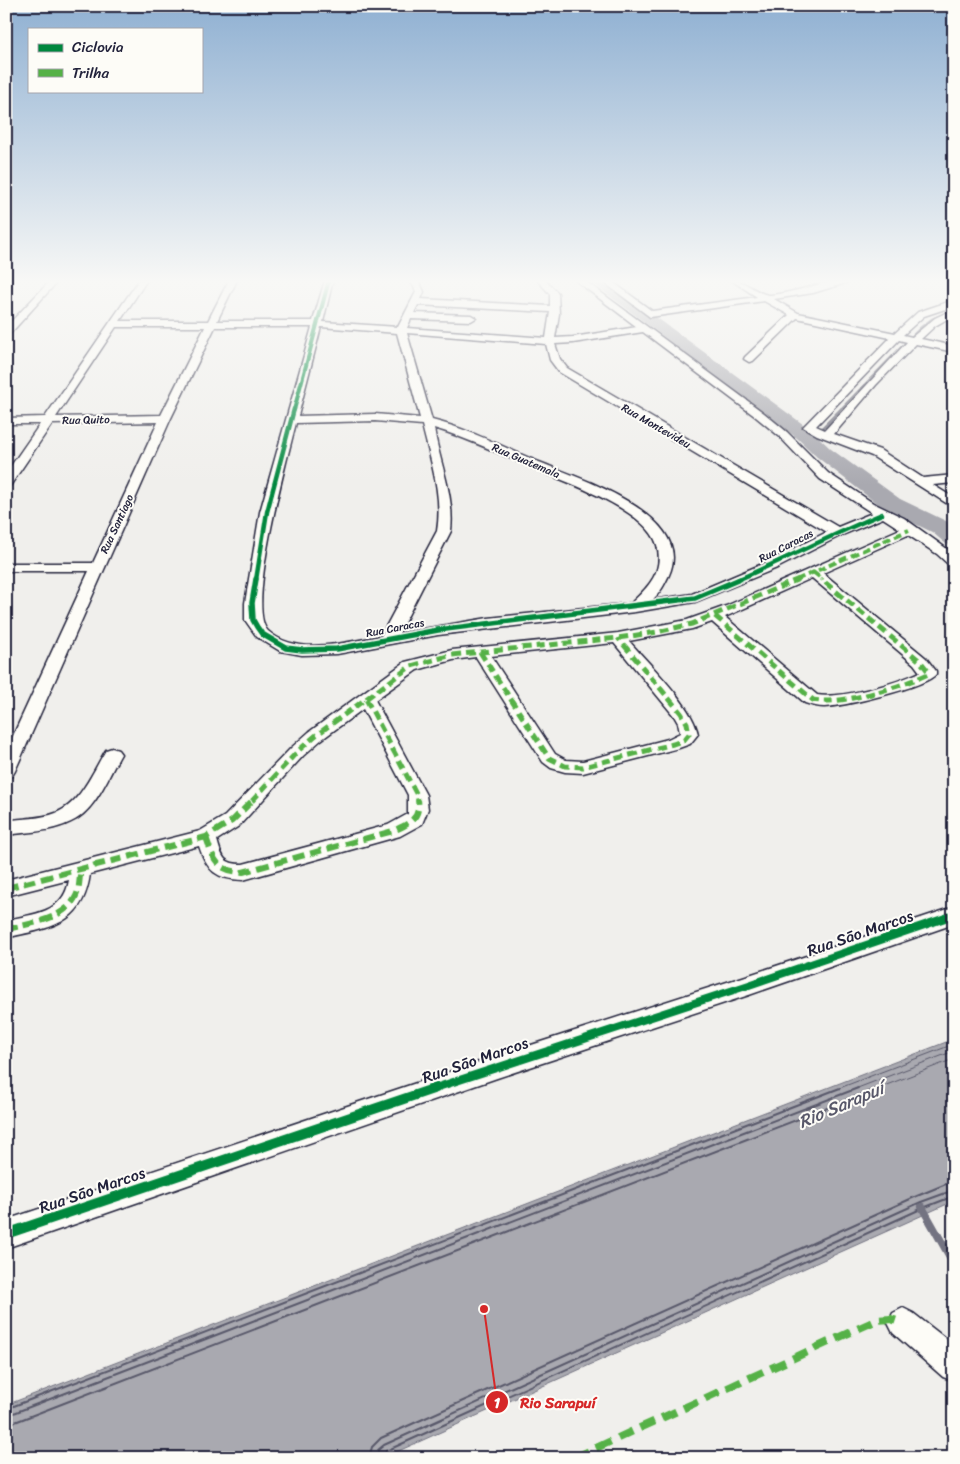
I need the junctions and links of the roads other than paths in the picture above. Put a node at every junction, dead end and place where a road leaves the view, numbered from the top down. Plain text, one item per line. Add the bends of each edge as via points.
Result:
1 (97, 348) edge
2 (199, 348) edge
3 (311, 348) edge
4 (406, 348) edge
5 (550, 348) edge
6 (671, 348) edge
7 (759, 348) edge
8 (888, 348) edge
9 (904, 348) edge
10 (748, 359) dead end
11 (425, 416) junction
12 (165, 418) junction
13 (47, 420) junction
14 (292, 420) junction
15 (6, 421) edge
16 (819, 432) junction
17 (11, 468) edge
18 (954, 480) edge
19 (921, 482) junction
20 (6, 483) edge
21 (954, 504) edge
22 (882, 514) junction
23 (909, 530) junction
24 (837, 532) junction
25 (954, 562) edge
26 (6, 567) edge
27 (97, 567) junction
28 (813, 572) junction
29 (634, 607) junction
30 (715, 616) junction
31 (618, 638) junction
32 (387, 640) junction
33 (480, 652) junction
34 (366, 699) junction
35 (112, 754) dead end
36 (6, 771) edge
37 (6, 828) edge
38 (206, 837) junction
39 (81, 869) junction
40 (6, 888) edge
41 (954, 915) edge
42 (6, 929) edge
43 (6, 1234) edge
44 (903, 1324) dead end
45 (954, 1366) edge

1 - 13 street
2 - 12 street, Rua Santiago
3 - 14 street, Rua Caracas
4 - 11 street
5 - 24 street, Rua Montevideu via 552,356 570,376
6 - 22 street via 784,434 824,476
7 - 10 street
8 - 16 street via 809,427
9 - 16 street
11 - 14 street, Rua Guatemala
11 - 29 street, Rua Guatemala via 620,502 653,525 666,552 666,567 654,591
11 - 32 street via 447,518 444,531
12 - 13 street, Rua Quito
12 - 27 street, Rua Santiago
13 - 15 street, Rua Quito
13 - 17 street
14 - 32 street, Rua Caracas via 267,512 252,603 253,620 262,634 286,648 337,649
16 - 19 street via 876,453
17 - 20 street
18 - 19 street
19 - 21 street
22 - 23 street via 899,521
22 - 24 street, Rua Caracas
23 - 25 street
23 - 28 street
24 - 29 street, Rua Caracas via 708,594
26 - 27 street
27 - 36 street, Rua Santiago
28 - 30 street
28 - 30 street via 920,661 928,674 912,681 820,702 811,699
29 - 32 street, Rua Caracas via 488,623
30 - 31 street via 674,629
31 - 33 street
31 - 33 street via 681,714 689,734 673,744 583,767 558,765 549,758
33 - 34 street via 452,655 411,666
34 - 38 street via 315,736 232,821
34 - 38 street via 418,795 419,815 410,823 393,831 243,872 220,868 214,861
35 - 37 street via 82,803 70,815
38 - 39 street
39 - 40 street
39 - 42 street via 76,897 70,906 59,913
41 - 43 street, Rua Sāo Marcos
44 - 45 street

